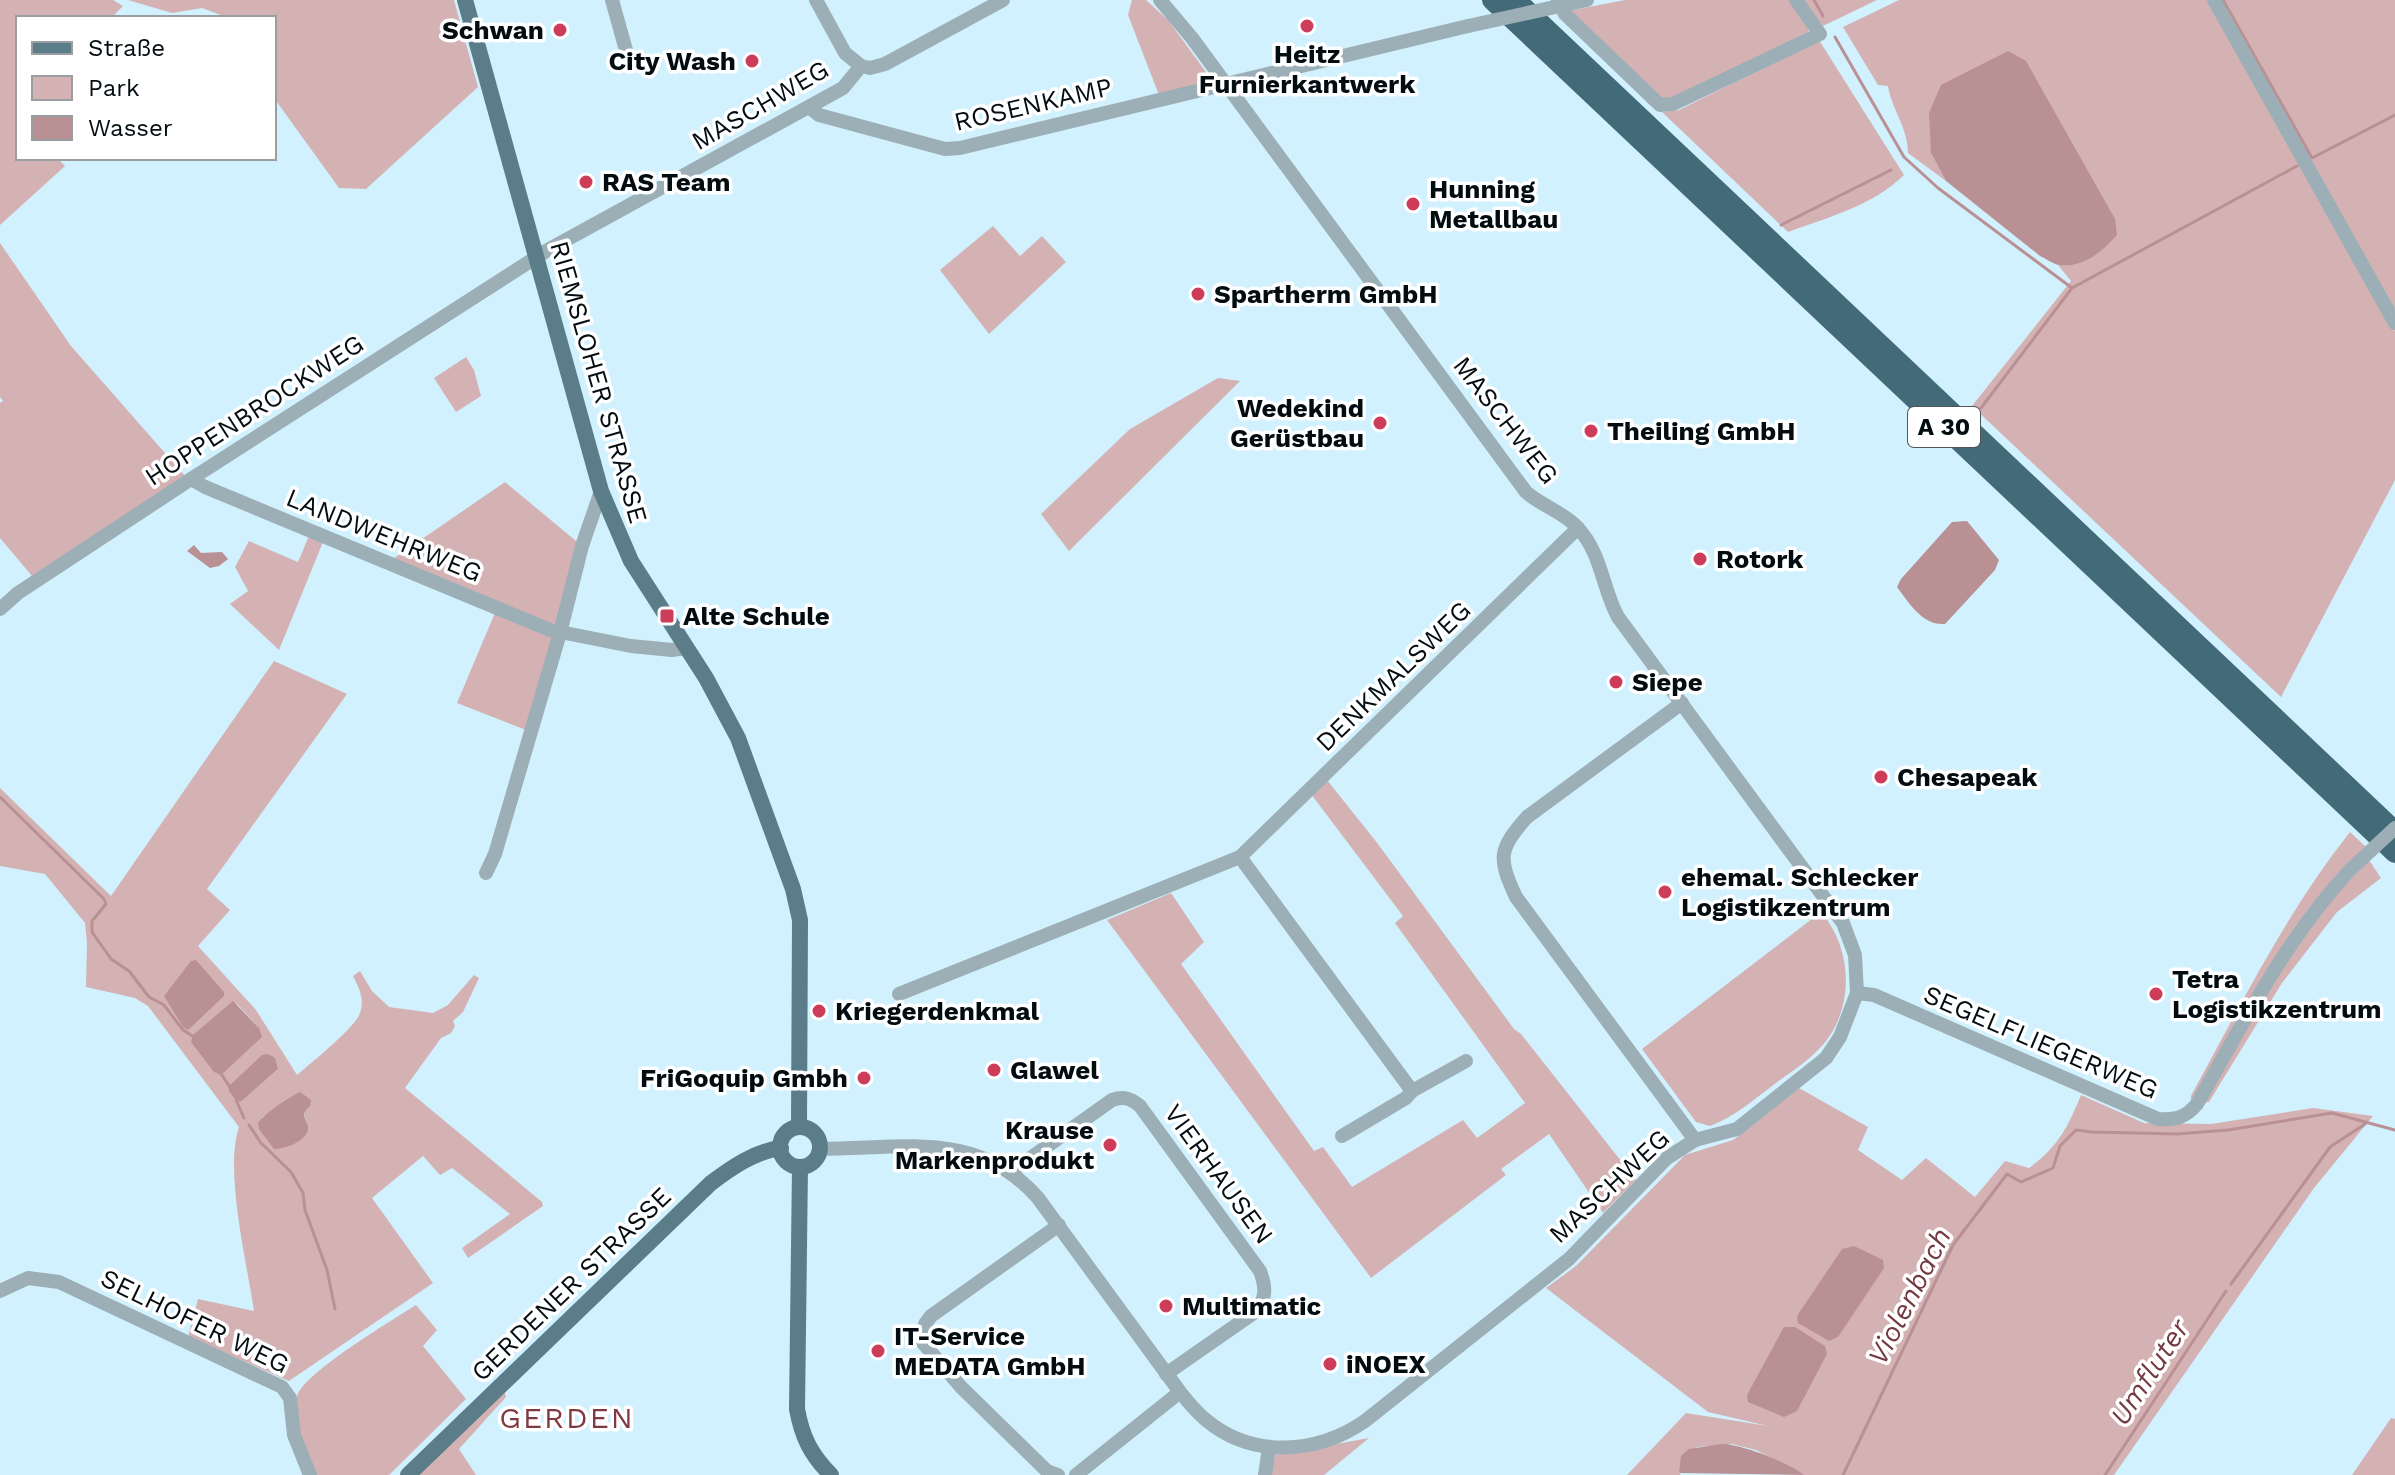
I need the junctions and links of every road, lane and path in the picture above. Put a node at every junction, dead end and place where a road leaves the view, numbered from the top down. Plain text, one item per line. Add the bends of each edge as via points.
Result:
1 (465, 0) edge
2 (612, 0) edge
3 (816, 0) edge
4 (1003, 0) edge
5 (1160, 0) edge
6 (1492, 0) edge
7 (1516, 0) edge
8 (1558, 0) edge
9 (1587, 0) edge
10 (1796, 0) edge
11 (2214, 0) edge
12 (629, 61) dead end
13 (861, 66) junction
14 (1225, 83) junction
15 (809, 107) junction
16 (538, 256) junction
17 (2395, 323) edge
18 (191, 479) junction
19 (601, 491) junction
20 (1578, 528) junction
21 (0, 609) edge
22 (560, 633) junction
23 (687, 648) junction
24 (1682, 703) junction
25 (2395, 830) edge
26 (2395, 853) edge
27 (1240, 857) junction
28 (486, 873) dead end
29 (1857, 993) junction
30 (899, 994) dead end
31 (1466, 1061) dead end
32 (1412, 1091) junction
33 (799, 1127) junction
34 (1342, 1136) dead end
35 (1695, 1140) junction
36 (781, 1148) junction
37 (820, 1149) junction
38 (800, 1167) junction
39 (1011, 1172) junction
40 (1059, 1225) junction
41 (0, 1291) edge
42 (1166, 1374) junction
43 (1180, 1392) junction
44 (1269, 1447) junction
45 (310, 1475) edge
46 (408, 1475) edge
47 (831, 1475) edge
48 (1058, 1475) edge
49 (1076, 1475) edge
50 (1265, 1475) edge

1 - 16 main road, RIEMSLOHER STRASSE
2 - 12 street
3 - 13 street via 845,53
4 - 13 street, MASCHWEG via 885,64
5 - 14 street, MASCHWEG
6 - 26 highway, A 30
7 - 25 highway, A 30
8 - 10 street via 1565,14 1660,105 1673,104 1820,34
9 - 14 street, ROSENKAMP, bridge
11 - 17 street
13 - 15 street, MASCHWEG via 843,88
14 - 15 street, ROSENKAMP via 945,149 819,115
14 - 20 street, MASCHWEG via 1526,492
15 - 16 street, MASCHWEG
16 - 18 street, HOPPENBROCKWEG
16 - 19 main road, RIEMSLOHER STRASSE
18 - 21 street, HOPPENBROCKWEG
18 - 22 street, LANDWEHRWEG
19 - 22 street
19 - 23 main road, RIEMSLOHER STRASSE via 631,561
20 - 24 street, MASCHWEG via 1598,558 1610,604
20 - 27 street, DENKMALSWEG
22 - 23 street, LANDWEHRWEG via 631,646
22 - 28 street
23 - 33 main road, RIEMSLOHER STRASSE via 738,738 793,889 800,920
24 - 29 street, MASCHWEG via 1843,923 1855,955
24 - 35 street via 1527,817 1506,840 1503,868 1516,897
25 - 29 street, SEGELFLIEGERWEG, bridge via 2319,903 2197,1104 2173,1120 2158,1119 1874,995
27 - 30 street, DENKMALSWEG
27 - 32 street
29 - 35 street, MASCHWEG via 1826,1058 1737,1129
31 - 32 street
32 - 34 street
33 - 36 main road via 784,1136
33 - 37 main road via 814,1133
35 - 44 street, MASCHWEG via 1667,1158 1569,1259 1365,1421 1315,1445
36 - 38 main road via 789,1163
36 - 46 main road, GERDENER STRASSE via 731,1168 711,1183
37 - 38 main road via 816,1159
37 - 39 street, MASCHWEG via 954,1149 984,1156
38 - 47 main road via 797,1409 806,1443
39 - 40 street, MASCHWEG
39 - 42 street, VIERHAUSEN via 1112,1100 1131,1099 1140,1106 1265,1284 1258,1310
40 - 42 street, MASCHWEG
40 - 48 street via 931,1316 923,1331 923,1343 961,1387 1047,1471
41 - 45 street, SELHOFER WEG via 28,1278 59,1282 282,1387 290,1398 294,1435
42 - 43 street, MASCHWEG
43 - 44 street, MASCHWEG via 1218,1429
43 - 49 street
44 - 50 street

